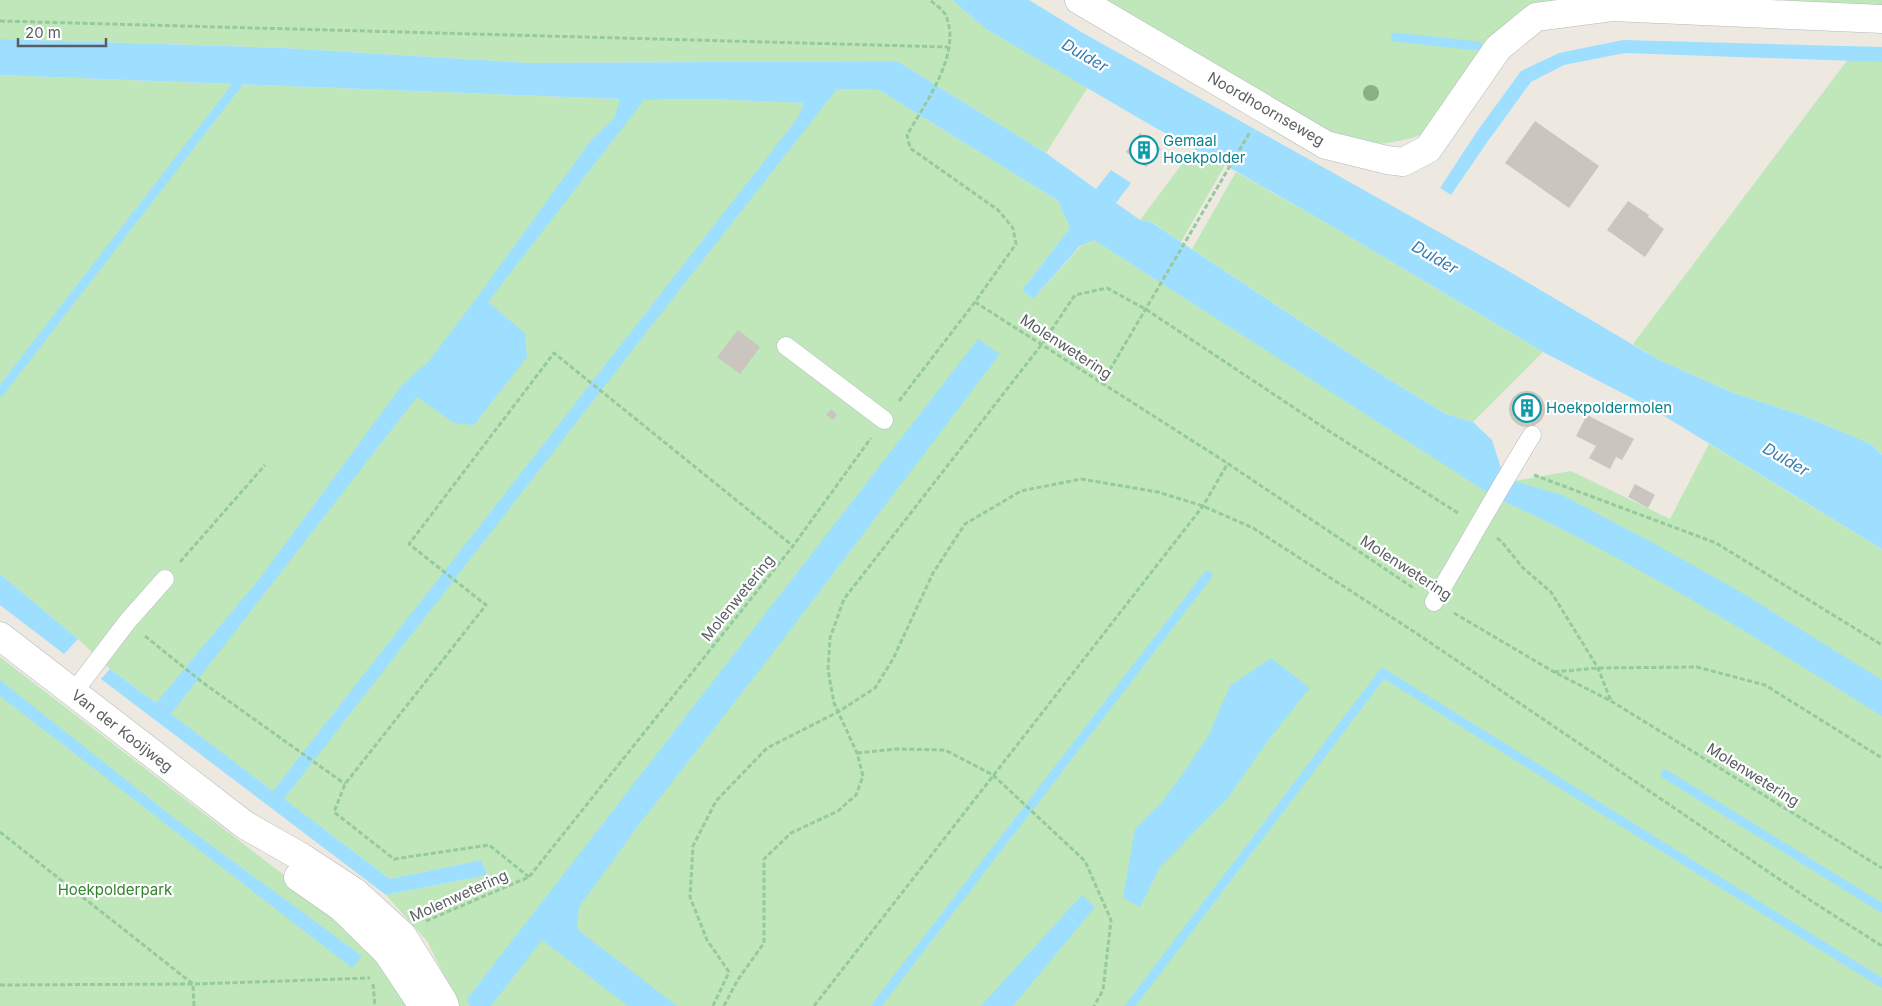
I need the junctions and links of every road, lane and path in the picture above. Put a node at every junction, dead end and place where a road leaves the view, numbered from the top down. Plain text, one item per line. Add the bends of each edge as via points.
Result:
1 (930, 0) edge
2 (1079, 0) edge
3 (1882, 19) edge
4 (0, 21) edge
5 (948, 47) junction
6 (1253, 128) dead end
7 (976, 302) junction
8 (1147, 310) junction
9 (1042, 344) junction
10 (786, 346) dead end
11 (1102, 383) junction
12 (884, 420) junction
13 (1532, 435) dead end
14 (1228, 463) junction
15 (265, 465) dead end
16 (1511, 469) junction
17 (1202, 506) junction
18 (1479, 526) junction
19 (793, 546) junction
20 (164, 579) joint
21 (1434, 602) junction
22 (127, 622) junction
23 (0, 636) edge
24 (1882, 645) edge
25 (1598, 668) junction
26 (1554, 672) junction
27 (73, 693) junction
28 (1611, 701) junction
29 (838, 712) junction
30 (857, 753) junction
31 (1882, 758) edge
32 (993, 775) junction
33 (345, 784) junction
34 (245, 825) junction
35 (0, 832) edge
36 (1882, 868) edge
37 (529, 877) junction
38 (402, 935) junction
39 (1882, 946) edge
40 (373, 978) dead end
41 (193, 984) junction
42 (0, 985) edge
43 (194, 1006) edge
44 (423, 1006) edge
45 (445, 1006) edge
46 (713, 1006) edge
47 (724, 1006) edge
48 (814, 1006) edge
49 (1094, 1006) edge

1 - 5 path via 946,15 950,36
2 - 3 street, Noordhoornseweg via 1326,145 1403,162 1428,149 1498,48 1536,17 1612,7
4 - 5 path
5 - 7 path via 942,74 907,135 910,148 998,210 1013,228 1016,244
6 - 8 path
7 - 9 path, Molenwetering
7 - 12 path, Molenwetering
8 - 9 path via 1106,288 1075,295
8 - 11 path
8 - 18 path
9 - 11 path, Molenwetering
9 - 29 path via 844,599 830,638 828,670
10 - 12 lane
11 - 14 path, Molenwetering
12 - 19 path, Molenwetering
13 - 16 lane
14 - 17 path
14 - 21 path, Molenwetering
15 - 20 path
16 - 18 lane
16 - 24 path via 1716,543
17 - 29 path via 1158,492 1081,479 1021,491 965,524 933,573 893,659 875,688
17 - 32 path
17 - 39 path via 1253,528 1416,633
18 - 21 lane
18 - 25 path via 1502,542 1523,568 1552,592
19 - 33 path via 554,353 409,544 486,605
19 - 37 path, Molenwetering
20 - 22 lane
21 - 26 path, Molenwetering
22 - 27 lane
22 - 33 path via 202,682
23 - 27 street, Van der Kooijweg
25 - 26 path
25 - 28 path
25 - 31 path via 1697,667 1765,685
26 - 28 path, Molenwetering
27 - 34 street, Van der Kooijweg
28 - 36 path, Molenwetering
29 - 30 path
29 - 46 path via 767,748 716,801 693,846 690,897 707,940 729,972
30 - 32 path via 898,749 945,750
30 - 47 path via 863,776 856,795 838,811 791,833 764,860 764,943
32 - 48 path
32 - 49 path via 1085,861 1111,920 1103,990
33 - 37 path via 334,812 394,859 489,845
34 - 38 street, Van der Kooijweg via 356,893
34 - 44 street, Van der Kooijweg via 291,872 342,907 387,952
35 - 41 path
37 - 38 path, Molenwetering via 424,922
38 - 45 street, Van der Kooijweg
40 - 41 path
41 - 42 path
41 - 43 path

